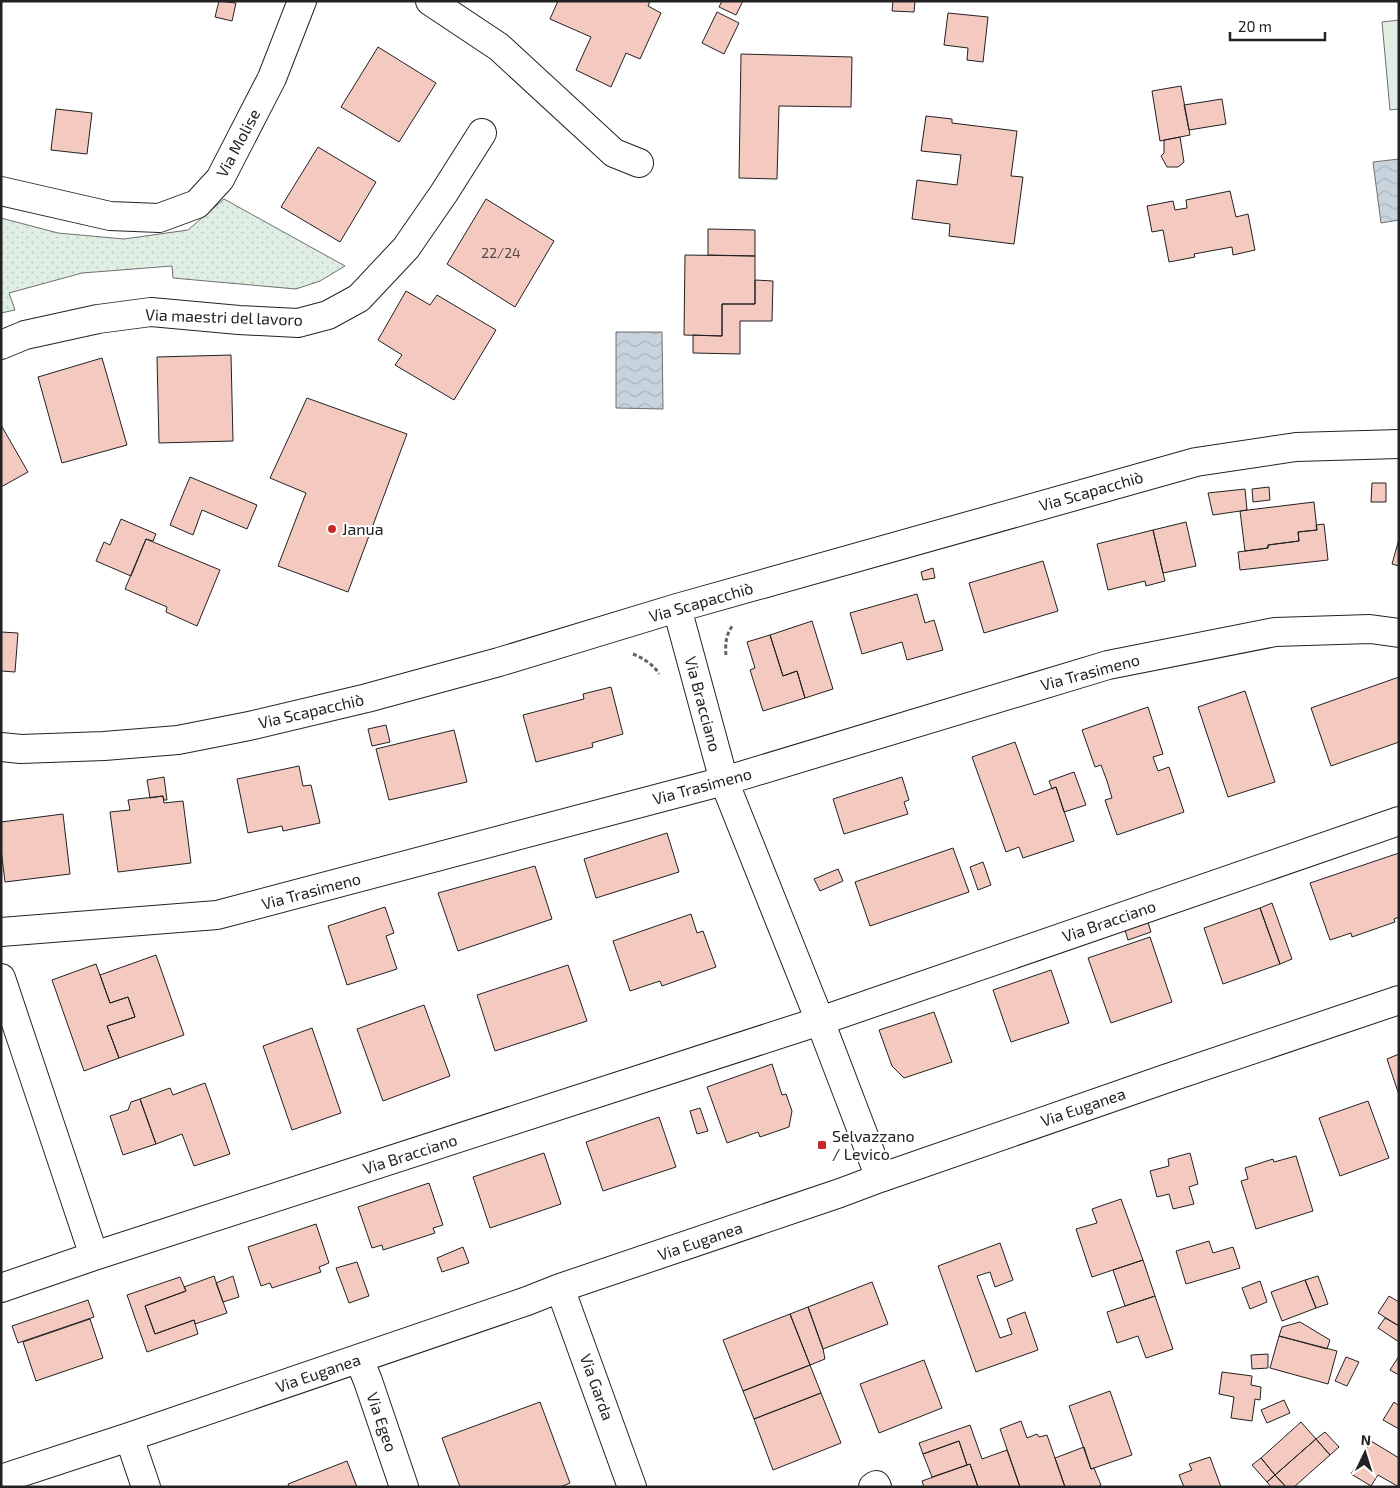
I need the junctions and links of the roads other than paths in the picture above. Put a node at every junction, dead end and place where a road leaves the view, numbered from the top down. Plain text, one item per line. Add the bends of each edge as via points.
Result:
1 (302, 1) edge
2 (430, 1) edge
3 (482, 133) dead end
4 (639, 163) dead end
5 (1, 190) edge
6 (1, 345) edge
7 (1399, 444) edge
8 (677, 608) junction
9 (1399, 633) edge
10 (1, 747) edge
11 (724, 781) junction
12 (1399, 821) edge
13 (1, 932) edge
14 (1, 978) edge
15 (1399, 1000) edge
16 (820, 1021) junction
17 (880, 1178) junction
18 (94, 1256) junction
19 (1, 1288) edge
20 (560, 1288) junction
21 (359, 1359) junction
22 (129, 1437) junction
23 (1, 1479) edge
24 (146, 1487) edge
25 (404, 1487) edge
26 (632, 1487) edge
27 (873, 1487) edge
28 (877, 1487) edge

1 - 5 street, Via Molise via 272,78 220,180 197,204 160,218 110,216
2 - 4 street via 499,47 614,153
3 - 6 street, Via maestri del lavoro via 406,248 358,298 328,315 298,323 151,312 98,319 25,335
7 - 8 street, Via Scapacchiò via 1296,447 1196,462
8 - 10 street, Via Scapacchiò via 386,693 178,740 104,746
8 - 11 street, Via Bracciano
9 - 11 street, Via Trasimeno via 1370,629 1275,632 1108,665
11 - 13 street, Via Trasimeno via 217,915
11 - 16 street, Via Bracciano
12 - 16 street, Via Bracciano
14 - 18 street
15 - 17 street, Via Euganea
16 - 17 street, Via Bracciano
16 - 18 street, Via Bracciano
17 - 20 street, Via Euganea
18 - 19 street, Via Bracciano
20 - 21 street, Via Euganea
20 - 26 street, Via Garda
21 - 22 street, Via Euganea
21 - 25 street, Via Egeo
22 - 23 street, Via Euganea
22 - 24 street
27 - 28 street

